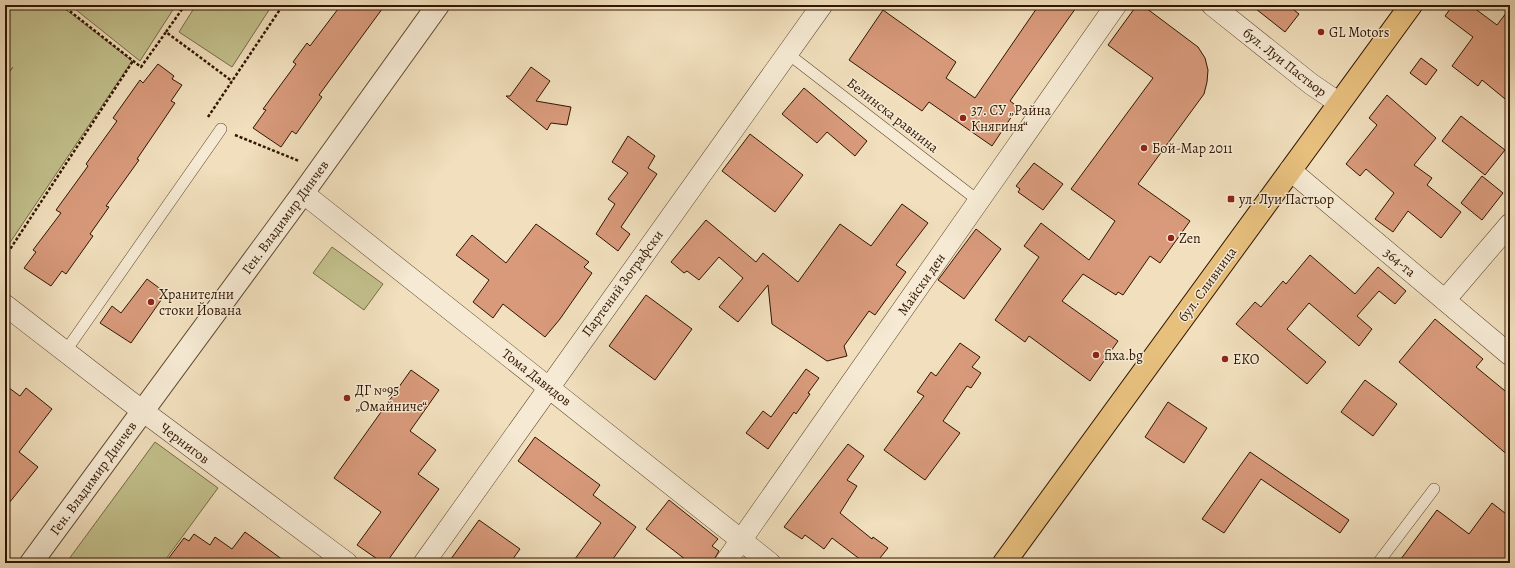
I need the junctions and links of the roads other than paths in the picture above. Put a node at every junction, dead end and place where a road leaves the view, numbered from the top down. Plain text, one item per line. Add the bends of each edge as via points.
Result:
1 (438, 5) edge
2 (822, 5) edge
3 (1116, 5) edge
4 (1212, 5) edge
5 (1411, 5) edge
6 (787, 53) junction
7 (1339, 103) junction
8 (221, 129) road end
9 (1290, 170) junction
10 (303, 193) junction
11 (980, 202) junction
12 (1510, 224) edge
13 (1445, 300) junction
14 (5, 305) edge
15 (65, 352) junction
16 (1510, 355) edge
17 (549, 386) junction
18 (143, 411) junction
19 (1434, 489) dead end
20 (741, 541) junction
21 (31, 563) edge
22 (348, 563) edge
23 (424, 563) edge
24 (725, 563) edge
25 (770, 563) edge
26 (1004, 563) edge
27 (1378, 563) edge

1 - 10 street, Ген. Владимир Динчев
2 - 6 street, Партений Зографски
3 - 11 street, Майски ден
4 - 7 street, бул. Луи Пастьор
5 - 7 main road, бул. Сливница
6 - 11 lane, Белинска равнина
6 - 17 street, Партений Зографски
7 - 9 main road, бул. Сливница
8 - 15 lane
9 - 13 street, 364-та
9 - 26 main road, бул. Сливница
10 - 17 street, Тома Давидов
10 - 18 street, Ген. Владимир Динчев
11 - 20 street, Майски ден
12 - 13 street
13 - 16 street, 364-та
14 - 15 street, Чернигов
15 - 18 street, Чернигов
17 - 20 street, Тома Давидов
17 - 23 street, Партений Зографски
18 - 21 street, Ген. Владимир Динчев
18 - 22 street, Чернигов
19 - 27 lane
20 - 24 street, Майски ден
20 - 25 street, Тома Давидов

